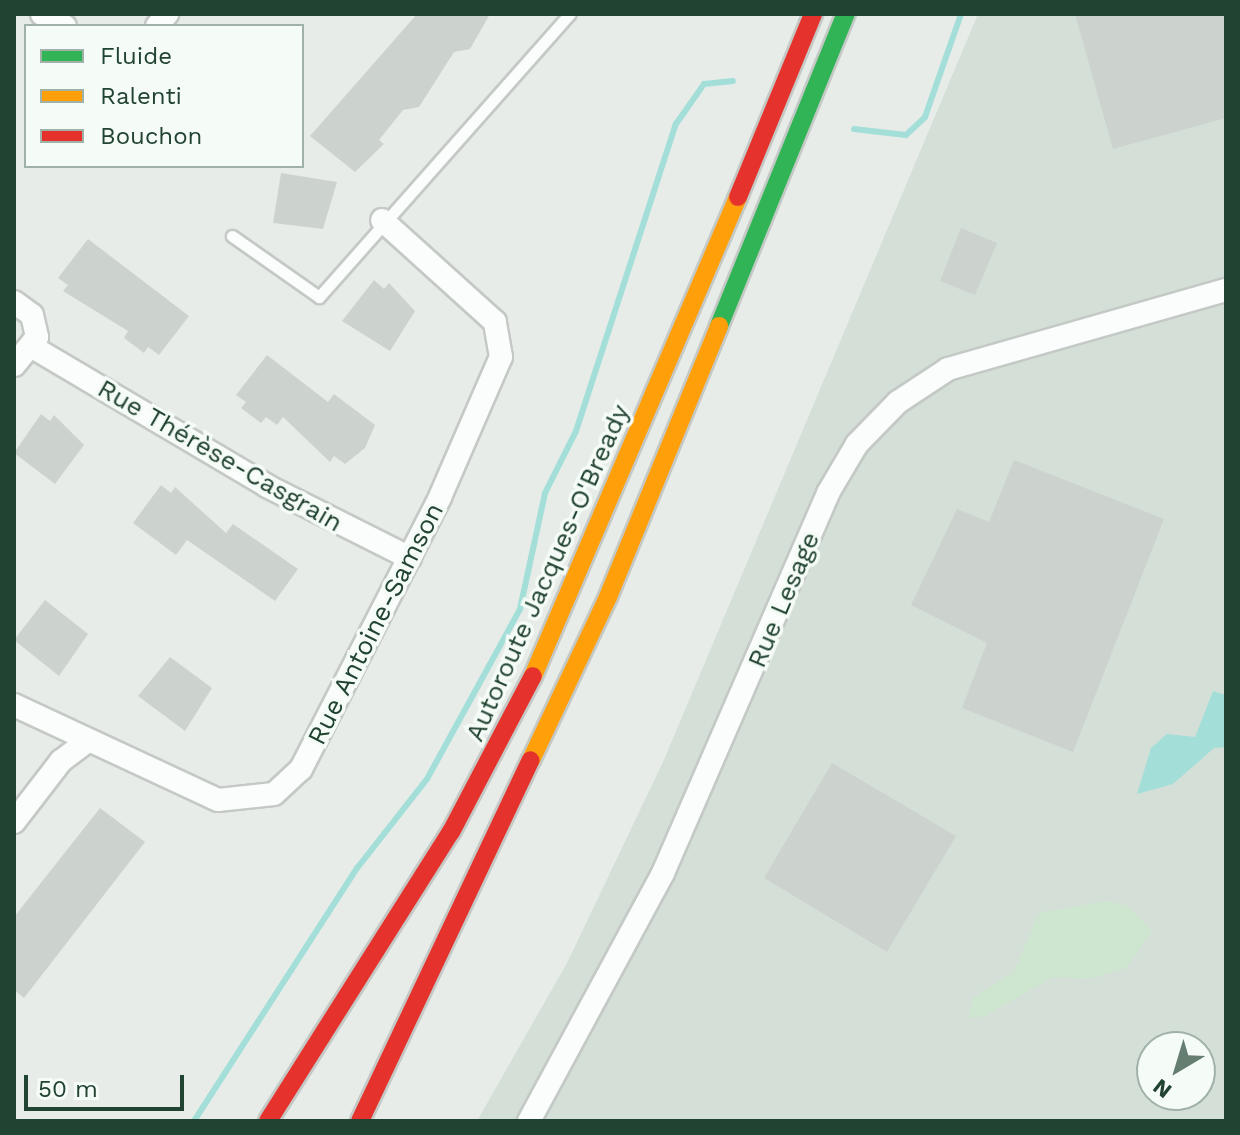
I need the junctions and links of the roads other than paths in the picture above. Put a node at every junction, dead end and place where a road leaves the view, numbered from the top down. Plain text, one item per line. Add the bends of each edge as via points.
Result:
1 (42, 14) edge
2 (569, 14) edge
3 (813, 14) edge
4 (846, 14) edge
5 (61, 24) edge
6 (382, 220) junction
7 (232, 236) dead end
8 (1226, 290) edge
9 (14, 302) edge
10 (34, 348) junction
11 (14, 365) edge
12 (410, 558) junction
13 (14, 705) edge
14 (88, 741) junction
15 (14, 822) edge
16 (268, 1121) edge
17 (360, 1121) edge
18 (529, 1121) edge

1 - 5 street
2 - 6 lane
3 - 16 highway, Autoroute Jacques-O'Bready via 612,503 518,709 451,832
4 - 17 highway via 608,597
6 - 7 lane via 319,297
6 - 12 street, Rue Antoine-Samson via 481,306 502,338 495,379
8 - 18 street, Rue Lesage via 948,369 898,402 857,444 828,493 663,873
9 - 10 street via 36,326
10 - 11 street
10 - 12 street, Rue Thérèse-Casgrain via 267,486
12 - 14 street, Rue Antoine-Samson via 312,752 274,794 218,800
13 - 14 street, Rue Antoine-Samson
14 - 15 street via 61,761

